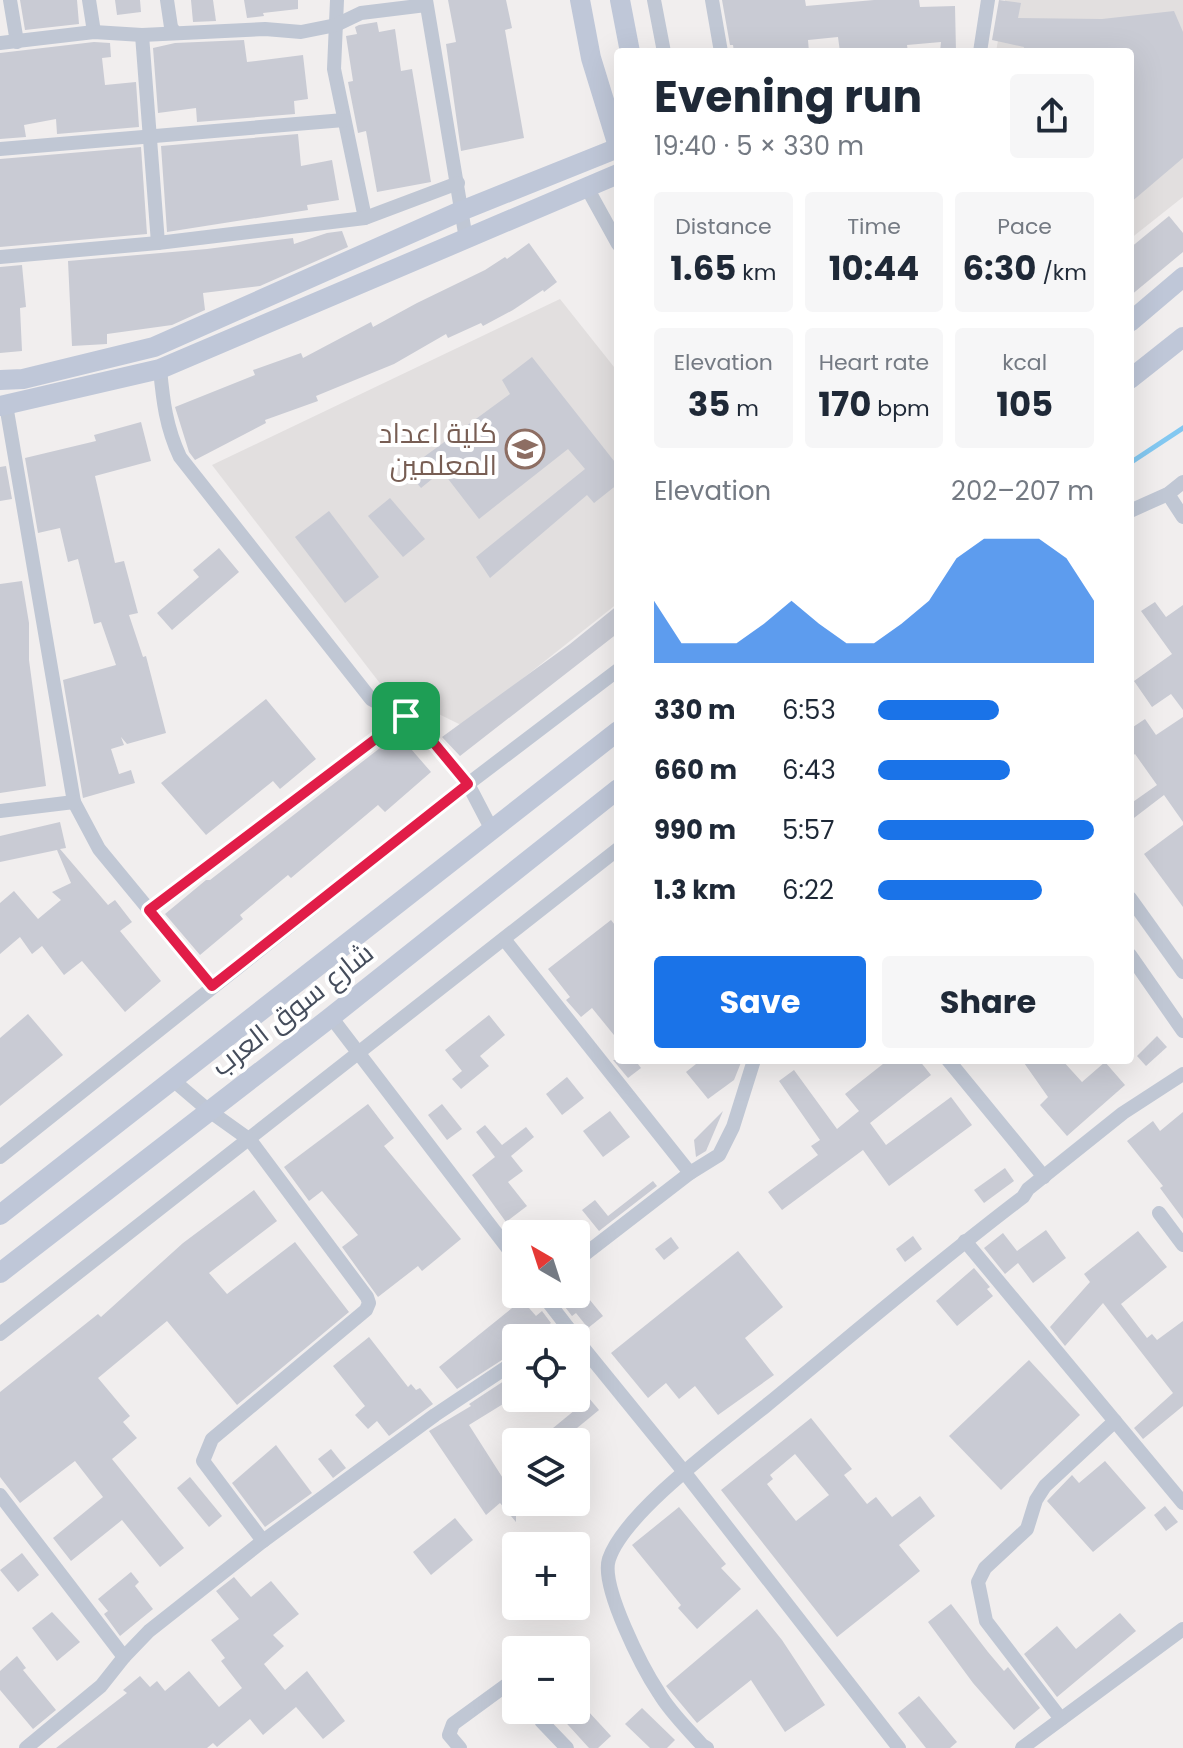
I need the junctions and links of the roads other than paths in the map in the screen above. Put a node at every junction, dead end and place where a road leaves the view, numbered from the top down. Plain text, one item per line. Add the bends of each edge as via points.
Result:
1 (10, 0) edge
2 (89, 0) edge
3 (167, 0) edge
4 (337, 0) edge
5 (580, 0) edge
6 (620, 0) edge
7 (654, 0) edge
8 (712, 0) edge
9 (988, 0) edge
10 (426, 2) edge
11 (336, 25) junction
12 (94, 32) junction
13 (175, 33) junction
14 (142, 35) junction
15 (17, 42) junction
16 (0, 43) edge
17 (629, 48) edge
18 (663, 48) edge
19 (720, 48) edge
20 (981, 48) edge
21 (344, 120) junction
22 (614, 134) edge
23 (150, 136) junction
24 (0, 149) edge
25 (614, 149) edge
26 (614, 176) edge
27 (458, 183) junction
28 (586, 186) junction
29 (461, 211) junction
30 (365, 218) junction
31 (614, 237) edge
32 (466, 239) junction
33 (158, 243) junction
34 (0, 257) edge
35 (1183, 277) edge
36 (1134, 319) edge
37 (1183, 337) edge
38 (160, 369) junction
39 (56, 371) junction
40 (1134, 376) edge
41 (0, 380) edge
42 (60, 392) junction
43 (3, 406) edge
44 (1183, 482) edge
45 (1168, 494) junction
46 (1134, 509) edge
47 (1183, 517) edge
48 (614, 673) edge
49 (406, 716) junction
50 (614, 734) edge
51 (468, 784) junction
52 (614, 792) edge
53 (74, 802) junction
54 (0, 811) edge
55 (492, 830) junction
56 (614, 852) edge
57 (1134, 904) edge
58 (149, 910) junction
59 (504, 939) junction
60 (1134, 961) edge
61 (1183, 972) edge
62 (212, 986) junction
63 (331, 1017) junction
64 (1183, 1031) edge
65 (359, 1053) junction
66 (753, 1064) edge
67 (951, 1064) edge
68 (1183, 1074) edge
69 (174, 1081) junction
70 (208, 1110) junction
71 (250, 1140) junction
72 (0, 1157) edge
73 (690, 1173) junction
74 (1044, 1177) junction
75 (1159, 1213) dead end
76 (0, 1215) edge
77 (502, 1241) edge
78 (965, 1241) junction
79 (1183, 1245) edge
80 (590, 1250) edge
81 (0, 1273) edge
82 (553, 1308) edge
83 (565, 1324) edge
84 (0, 1334) edge
85 (590, 1355) edge
86 (502, 1370) edge
87 (1115, 1421) junction
88 (685, 1473) junction
89 (0, 1495) edge
90 (1183, 1503) edge
91 (263, 1541) junction
92 (1183, 1629) edge
93 (124, 1657) junction
94 (502, 1688) edge
95 (1061, 1719) junction
96 (544, 1724) edge
97 (702, 1747) edge
98 (26, 1748) edge
99 (460, 1748) edge
100 (567, 1748) edge
101 (899, 1748) edge
102 (1022, 1748) edge

1 - 15 street
2 - 12 street
3 - 13 street
4 - 11 street
5 - 22 main road
6 - 17 main road
7 - 18 street
8 - 19 street
9 - 20 street
10 - 11 street via 361,13
10 - 27 street
11 - 13 street via 301,32
11 - 21 street via 334,69
12 - 14 street
12 - 15 street
13 - 14 street
14 - 23 street
15 - 16 street
21 - 23 street
21 - 30 street
23 - 24 street
23 - 33 street
25 - 29 main road
26 - 28 main road
27 - 29 street
27 - 30 street
28 - 31 street
28 - 32 main road
29 - 32 street
29 - 39 main road via 154,347
30 - 33 street
32 - 38 main road
33 - 34 street
35 - 36 main road
37 - 40 main road
38 - 42 main road
38 - 49 street via 164,413 180,457 371,699
39 - 41 main road
39 - 42 main road
42 - 43 main road
43 - 53 street
44 - 45 street
45 - 46 street
45 - 47 street
48 - 51 street
49 - 51 street
49 - 58 street
50 - 55 main road
51 - 55 street
51 - 62 street
52 - 63 main road, شارع سوق العرب
53 - 54 street
53 - 58 street via 99,849
55 - 69 main road
56 - 59 street
57 - 61 street
58 - 62 street
59 - 65 street
59 - 73 street
60 - 64 street
62 - 72 street
63 - 65 street
63 - 70 main road, شارع سوق العرب
65 - 71 street
65 - 77 street
66 - 73 street via 719,1155
67 - 74 street
68 - 74 street via 1123,1113
69 - 70 street
69 - 76 main road
70 - 71 street
70 - 81 main road, شارع سوق العرب
71 - 84 street
71 - 91 street via 369,1303 207,1448 203,1461
73 - 80 street
74 - 78 street
75 - 79 street
78 - 87 street
78 - 88 street
82 - 83 street
85 - 88 street
86 - 91 street
87 - 90 street
87 - 95 street via 1045,1486 1027,1529 985,1568 978,1582 986,1621
88 - 97 street via 627,1527 608,1569 619,1616 659,1695
88 - 101 street
89 - 93 street
91 - 93 street
92 - 95 street
93 - 98 street via 101,1686
94 - 99 street via 453,1724 449,1735
95 - 102 street
96 - 100 street

